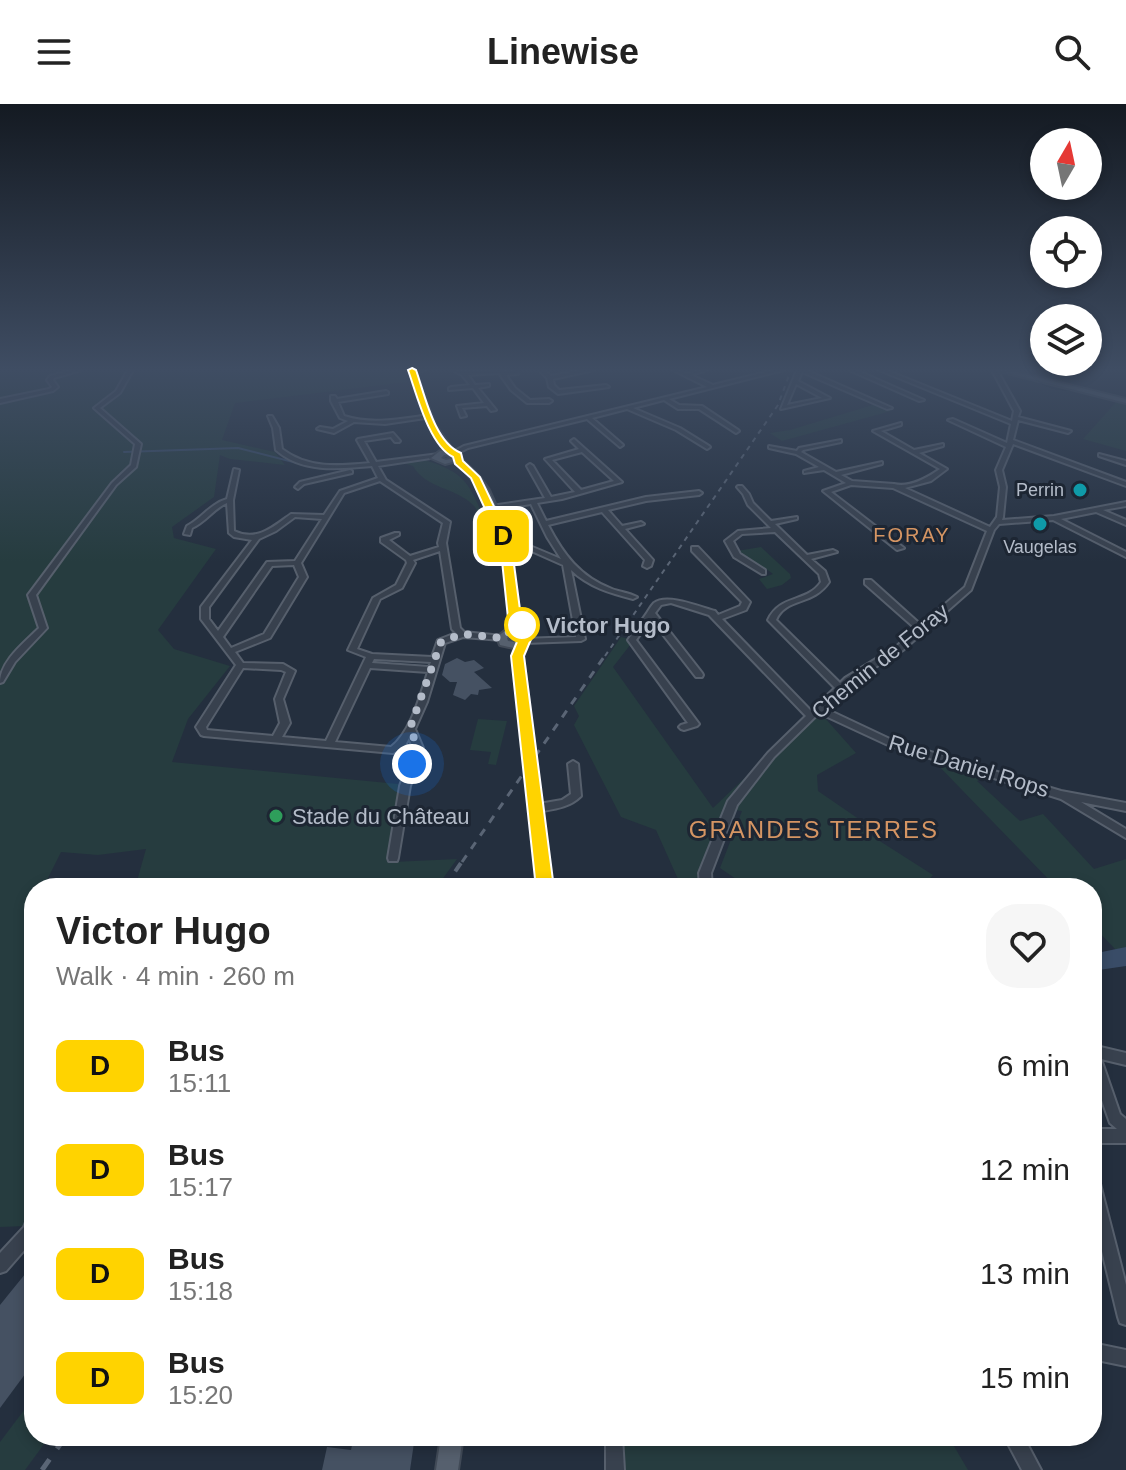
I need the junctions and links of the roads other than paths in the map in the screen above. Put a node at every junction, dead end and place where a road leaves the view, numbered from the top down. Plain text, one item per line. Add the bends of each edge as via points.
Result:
1 (128, 434) edge
2 (277, 434) edge
3 (440, 434) edge
4 (526, 434) edge
5 (607, 434) edge
6 (686, 434) edge
7 (881, 434) edge
8 (986, 434) edge
9 (1012, 434) edge
10 (397, 441) dead end
11 (574, 441) dead end
12 (839, 441) dead end
13 (1010, 443) junction
14 (620, 445) dead end
15 (941, 445) dead end
16 (707, 447) dead end
17 (771, 447) dead end
18 (583, 450) junction
19 (452, 452) junction
20 (914, 452) junction
21 (798, 453) junction
22 (1101, 455) dead end
23 (437, 456) junction
24 (880, 463) dead end
25 (1126, 463) edge
26 (374, 465) junction
27 (530, 466) dead end
28 (825, 468) junction
29 (236, 470) dead end
30 (806, 472) dead end
31 (836, 474) junction
32 (381, 479) junction
33 (851, 483) junction
34 (1126, 484) edge
35 (298, 487) dead end
36 (740, 487) dead end
37 (899, 488) junction
38 (579, 492) junction
39 (699, 493) dead end
40 (549, 499) junction
41 (230, 500) junction
42 (533, 502) junction
43 (1126, 504) edge
44 (491, 508) junction
45 (603, 509) junction
46 (1097, 510) junction
47 (327, 517) junction
48 (795, 518) dead end
49 (1054, 518) junction
50 (998, 522) junction
51 (1126, 523) edge
52 (544, 524) junction
53 (641, 524) dead end
54 (774, 526) junction
55 (620, 528) junction
56 (991, 530) junction
57 (188, 534) dead end
58 (397, 534) dead end
59 (504, 537) junction
60 (257, 538) junction
61 (443, 548) junction
62 (900, 548) dead end
63 (695, 549) dead end
64 (833, 552) dead end
65 (1126, 555) edge
66 (808, 557) junction
67 (409, 559) junction
68 (297, 563) junction
69 (566, 564) junction
70 (647, 566) dead end
71 (762, 572) dead end
72 (868, 582) dead end
73 (633, 597) dead end
74 (650, 612) junction
75 (452, 615) junction
76 (514, 618) junction
77 (717, 618) junction
78 (921, 629) junction
79 (462, 634) junction
80 (506, 635) junction
81 (219, 636) junction
82 (441, 642) junction
83 (519, 644) junction
84 (230, 651) junction
85 (369, 661) junction
86 (240, 665) junction
87 (434, 665) junction
88 (699, 675) dead end
89 (0, 680) edge
90 (840, 688) junction
91 (814, 713) junction
92 (684, 727) dead end
93 (410, 728) junction
94 (276, 740) junction
95 (329, 745) junction
96 (573, 764) dead end
97 (1061, 795) junction
98 (1126, 807) edge
99 (537, 808) junction
100 (1126, 834) edge
101 (393, 858) dead end
102 (544, 878) edge
103 (705, 878) edge
104 (1102, 1054) edge
105 (1126, 1059) edge
106 (1102, 1081) edge
107 (1126, 1128) edge
108 (1102, 1136) edge
109 (1126, 1136) edge
110 (1102, 1220) edge
111 (24, 1239) edge
112 (0, 1265) edge
113 (1126, 1317) edge
114 (1102, 1353) edge
115 (1126, 1358) edge
116 (451, 1446) edge
117 (614, 1446) edge
118 (1019, 1446) edge
119 (447, 1470) edge
120 (615, 1470) edge
121 (1032, 1470) edge

1 - 89 street via 138,451 134,466 114,484 32,595 43,628
2 - 26 street via 279,450 287,457 331,467
3 - 19 main road
4 - 19 street
5 - 14 street
6 - 16 street
7 - 20 street
8 - 13 street
9 - 13 street
10 - 26 street via 393,435 360,440
11 - 18 street
12 - 21 street
13 - 34 street
13 - 50 street via 999,470 1003,487
15 - 20 street
17 - 21 street
18 - 38 street via 548,459
18 - 38 street via 619,482
19 - 23 main road
19 - 23 main road
19 - 44 main road via 475,477
20 - 37 street via 944,471
21 - 28 street
22 - 25 street
23 - 26 street
24 - 31 street
26 - 32 street
26 - 35 street
27 - 40 street
28 - 30 street
28 - 31 street
29 - 41 street
31 - 33 street
32 - 47 street via 345,490
32 - 61 street via 447,522
33 - 37 street
33 - 62 street via 826,491
36 - 54 street
37 - 56 street
38 - 40 street
39 - 45 street
40 - 42 street
41 - 57 street via 213,505
41 - 60 street via 231,532
42 - 44 street
42 - 52 street
43 - 46 street
44 - 59 main road
45 - 52 street
45 - 55 street
46 - 49 street
46 - 51 street
47 - 60 street via 293,515
47 - 68 street
48 - 54 street
49 - 50 street
49 - 65 street
50 - 56 street, Chemin de Foray
52 - 69 street
53 - 55 street
54 - 66 street
54 - 71 street via 740,532 729,541 737,555
55 - 70 street via 649,560
56 - 78 street, Chemin de Foray via 968,588
58 - 67 street via 384,540
59 - 69 street
59 - 76 main road
60 - 81 street via 203,611
61 - 67 street
61 - 75 street
63 - 77 street via 746,602
64 - 66 street
66 - 90 street via 822,573 823,587 781,607 772,620
67 - 85 street via 402,583 377,598 353,647
68 - 81 street via 270,564
68 - 84 street via 303,577 270,632
69 - 73 street via 607,592
69 - 83 street via 581,639
72 - 78 street
74 - 77 street via 655,604 671,601
74 - 88 street
74 - 92 street via 632,640 694,724
75 - 79 street
75 - 82 street
76 - 80 main road
76 - 83 main road
77 - 91 street
78 - 90 street, Chemin de Foray
79 - 80 street
79 - 82 street
80 - 83 main road via 504,643
81 - 84 street
82 - 87 street
83 - 99 main road
84 - 86 street
85 - 87 street
85 - 95 street
86 - 94 street via 291,671 279,699 285,723
86 - 94 street via 201,731
87 - 93 street
90 - 91 street, Chemin de Foray
91 - 97 street, Rue Daniel Rops via 891,743
91 - 103 street, Chemin de Foray via 732,804
93 - 95 street via 402,745 393,750
93 - 101 street via 418,748 405,786
94 - 95 street
96 - 99 street via 576,796
97 - 98 street, Rue Daniel Rops
97 - 100 street
99 - 102 main road
104 - 105 street
106 - 107 street via 1115,1118
108 - 109 street
110 - 113 street
111 - 112 street
114 - 115 street
116 - 119 main road
117 - 120 street
118 - 121 street

